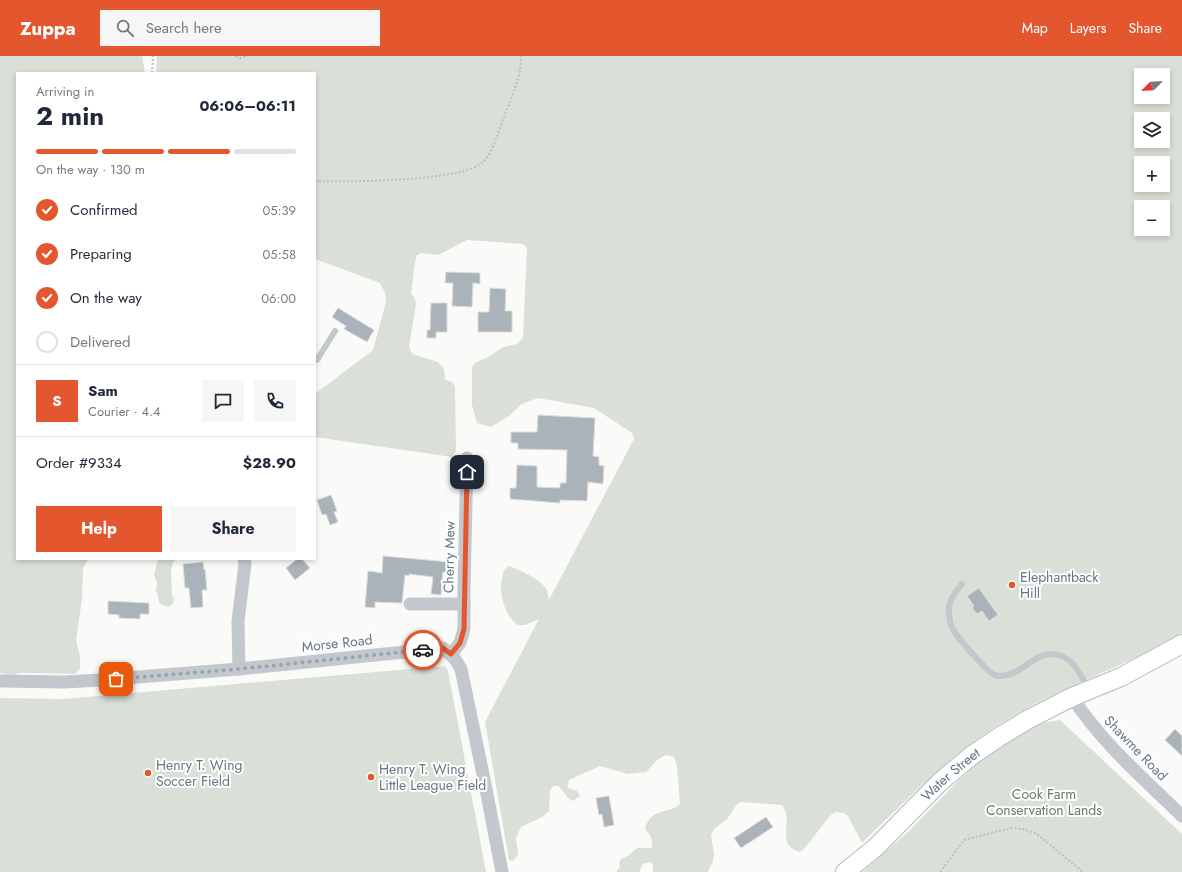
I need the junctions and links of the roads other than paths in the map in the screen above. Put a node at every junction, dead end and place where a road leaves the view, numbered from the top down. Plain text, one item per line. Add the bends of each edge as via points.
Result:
1 (335, 332) dead end
2 (316, 360) edge
3 (467, 458) dead end
4 (246, 561) edge
5 (962, 584) dead end
6 (410, 604) dead end
7 (464, 604) junction
8 (1182, 644) edge
9 (451, 654) junction
10 (239, 669) junction
11 (0, 681) edge
12 (1080, 694) junction
13 (1182, 816) edge
14 (502, 872) edge
15 (845, 872) edge

1 - 2 lane
3 - 7 street, Cherry Mew
4 - 10 street via 238,621
5 - 12 lane via 951,598 949,610 953,631 987,669 995,675 1002,676 1012,674 1042,656 1059,655 1072,663 1079,672
6 - 7 street
7 - 9 street, Cherry Mew via 462,638
8 - 12 main road, Water Street via 1121,677
9 - 10 street, Morse Road via 443,648 437,648
9 - 14 street via 461,669
10 - 11 street, Morse Road via 72,681
12 - 13 street, Shawme Road via 1085,718 1110,747
12 - 15 main road, Water Street via 1027,720 971,756 940,782 876,848

